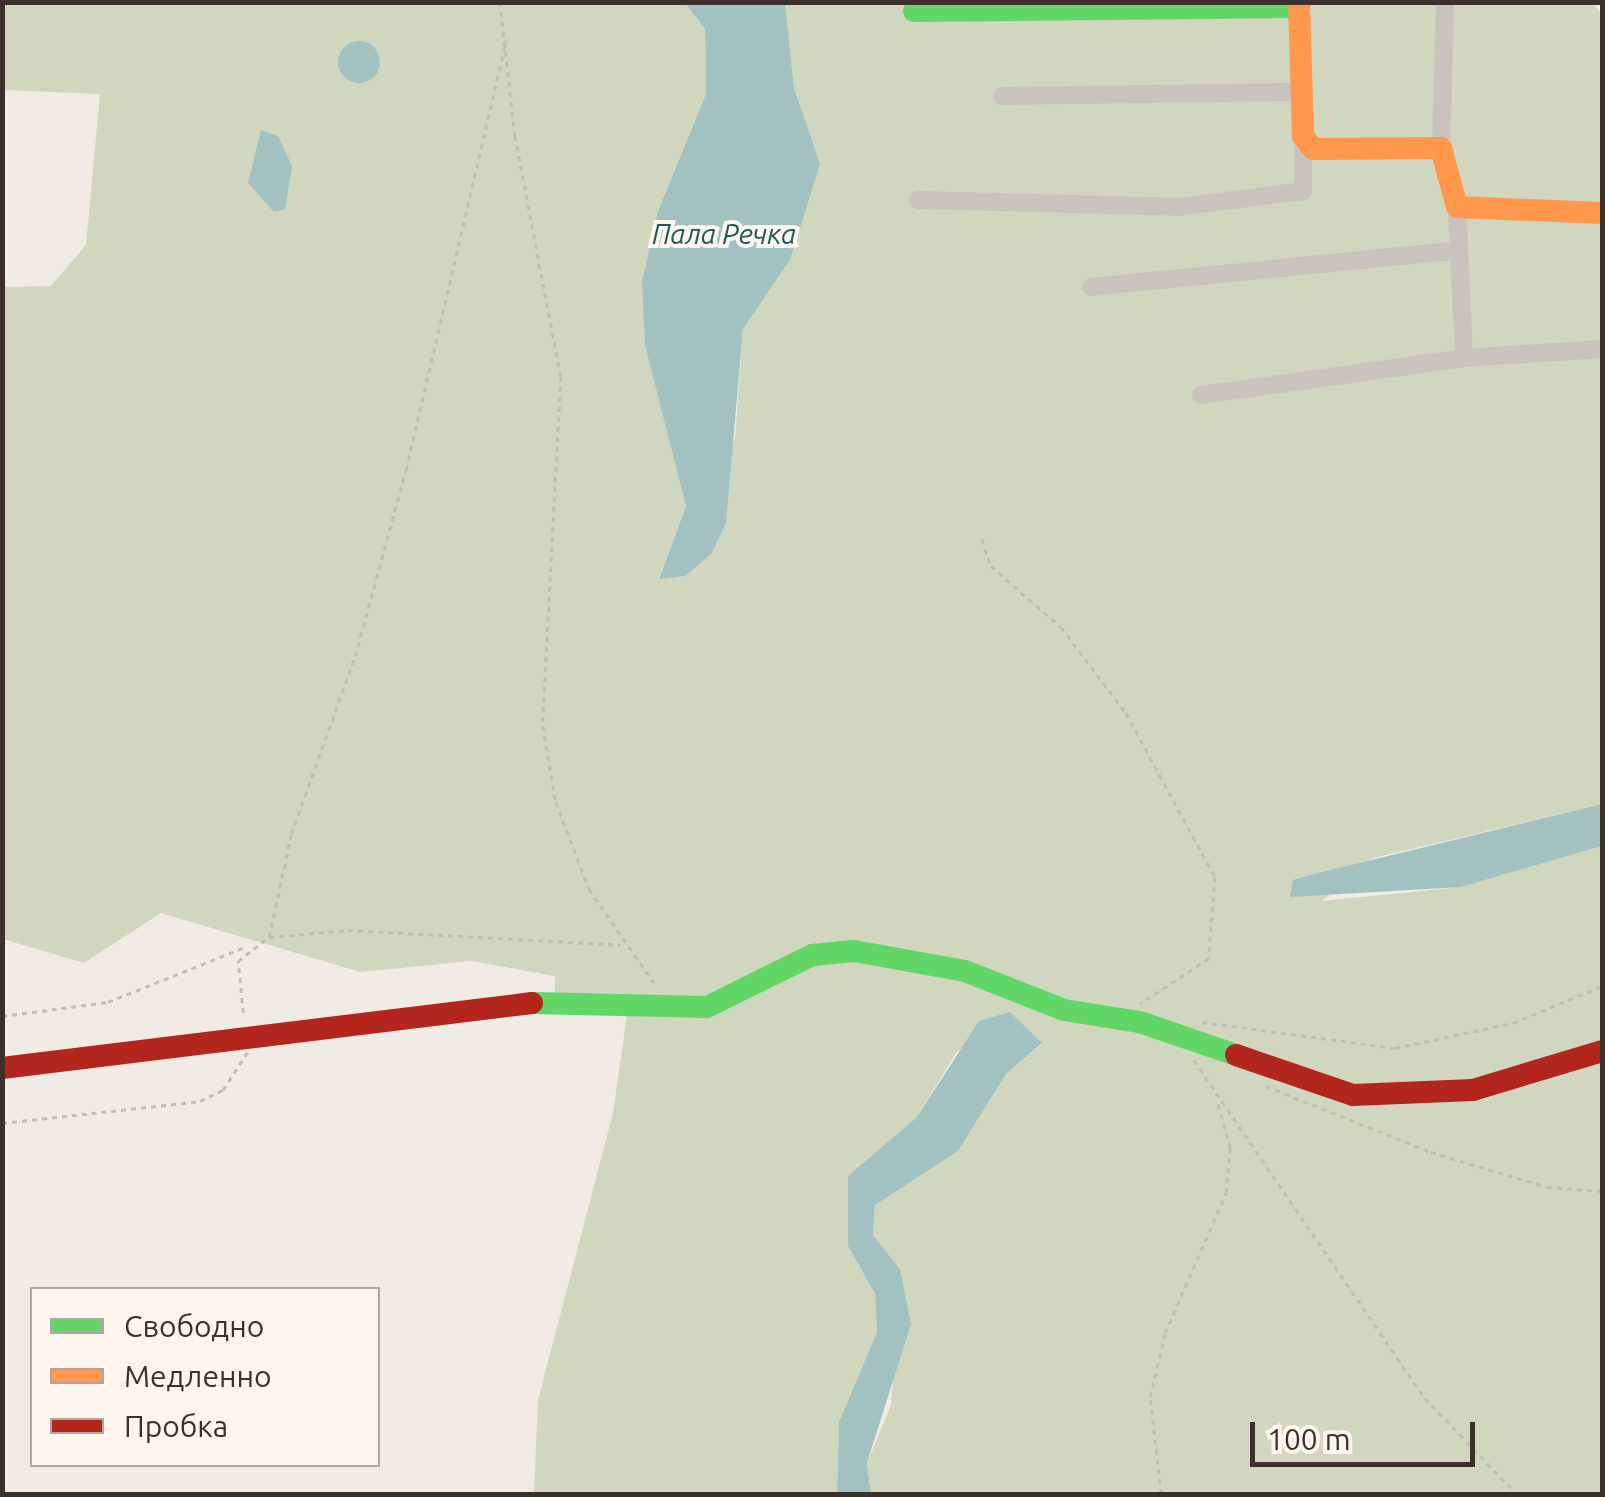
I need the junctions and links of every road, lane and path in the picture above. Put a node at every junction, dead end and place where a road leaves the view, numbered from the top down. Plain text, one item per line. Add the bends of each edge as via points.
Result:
1 (500, 2) edge
2 (1445, 2) edge
3 (1299, 5) edge
4 (914, 11) dead end
5 (507, 36) junction
6 (1300, 92) junction
7 (1002, 96) dead end
8 (1303, 136) junction
9 (1441, 148) junction
10 (918, 200) dead end
11 (1457, 207) junction
12 (1602, 213) edge
13 (1459, 250) junction
14 (1091, 286) dead end
15 (1602, 349) edge
16 (1464, 358) junction
17 (1201, 395) dead end
18 (982, 540) dead end
19 (270, 937) junction
20 (622, 945) junction
21 (246, 946) junction
22 (1602, 986) edge
23 (671, 1004) junction
24 (2, 1016) edge
25 (1125, 1020) junction
26 (1185, 1028) junction
27 (248, 1032) junction
28 (1602, 1051) edge
29 (2, 1068) edge
30 (1262, 1084) dead end
31 (1215, 1095) junction
32 (2, 1123) edge
33 (1602, 1191) edge
34 (1161, 1494) edge
35 (1517, 1494) edge

1 - 5 path
2 - 9 street
3 - 4 street
3 - 6 street
5 - 19 path via 406,470 355,656 291,834
5 - 20 path via 514,136 564,425 544,726 556,802
6 - 7 street
6 - 8 street
8 - 9 street via 1313,150
8 - 10 street via 1303,191 1178,207
9 - 11 street
11 - 12 street
11 - 13 street
13 - 14 street
13 - 16 street
15 - 16 street
16 - 17 street
18 - 25 path via 992,566 1061,628 1126,713 1216,877 1209,959
19 - 20 path via 348,930
19 - 21 path
20 - 23 path
21 - 24 path via 108,1002
21 - 27 path via 238,991
22 - 26 path via 1513,1023 1395,1048
23 - 25 street via 708,1007 812,955 854,950 965,971 1064,1010
23 - 27 street via 587,998
25 - 26 street
26 - 28 street via 1353,1095 1408,1098 1491,1086
26 - 31 path
27 - 29 street
27 - 32 path via 240,1073 200,1101
30 - 33 path via 1430,1152 1547,1187
31 - 34 path via 1230,1148 1226,1193 1165,1333 1150,1397
31 - 35 path via 1425,1398

